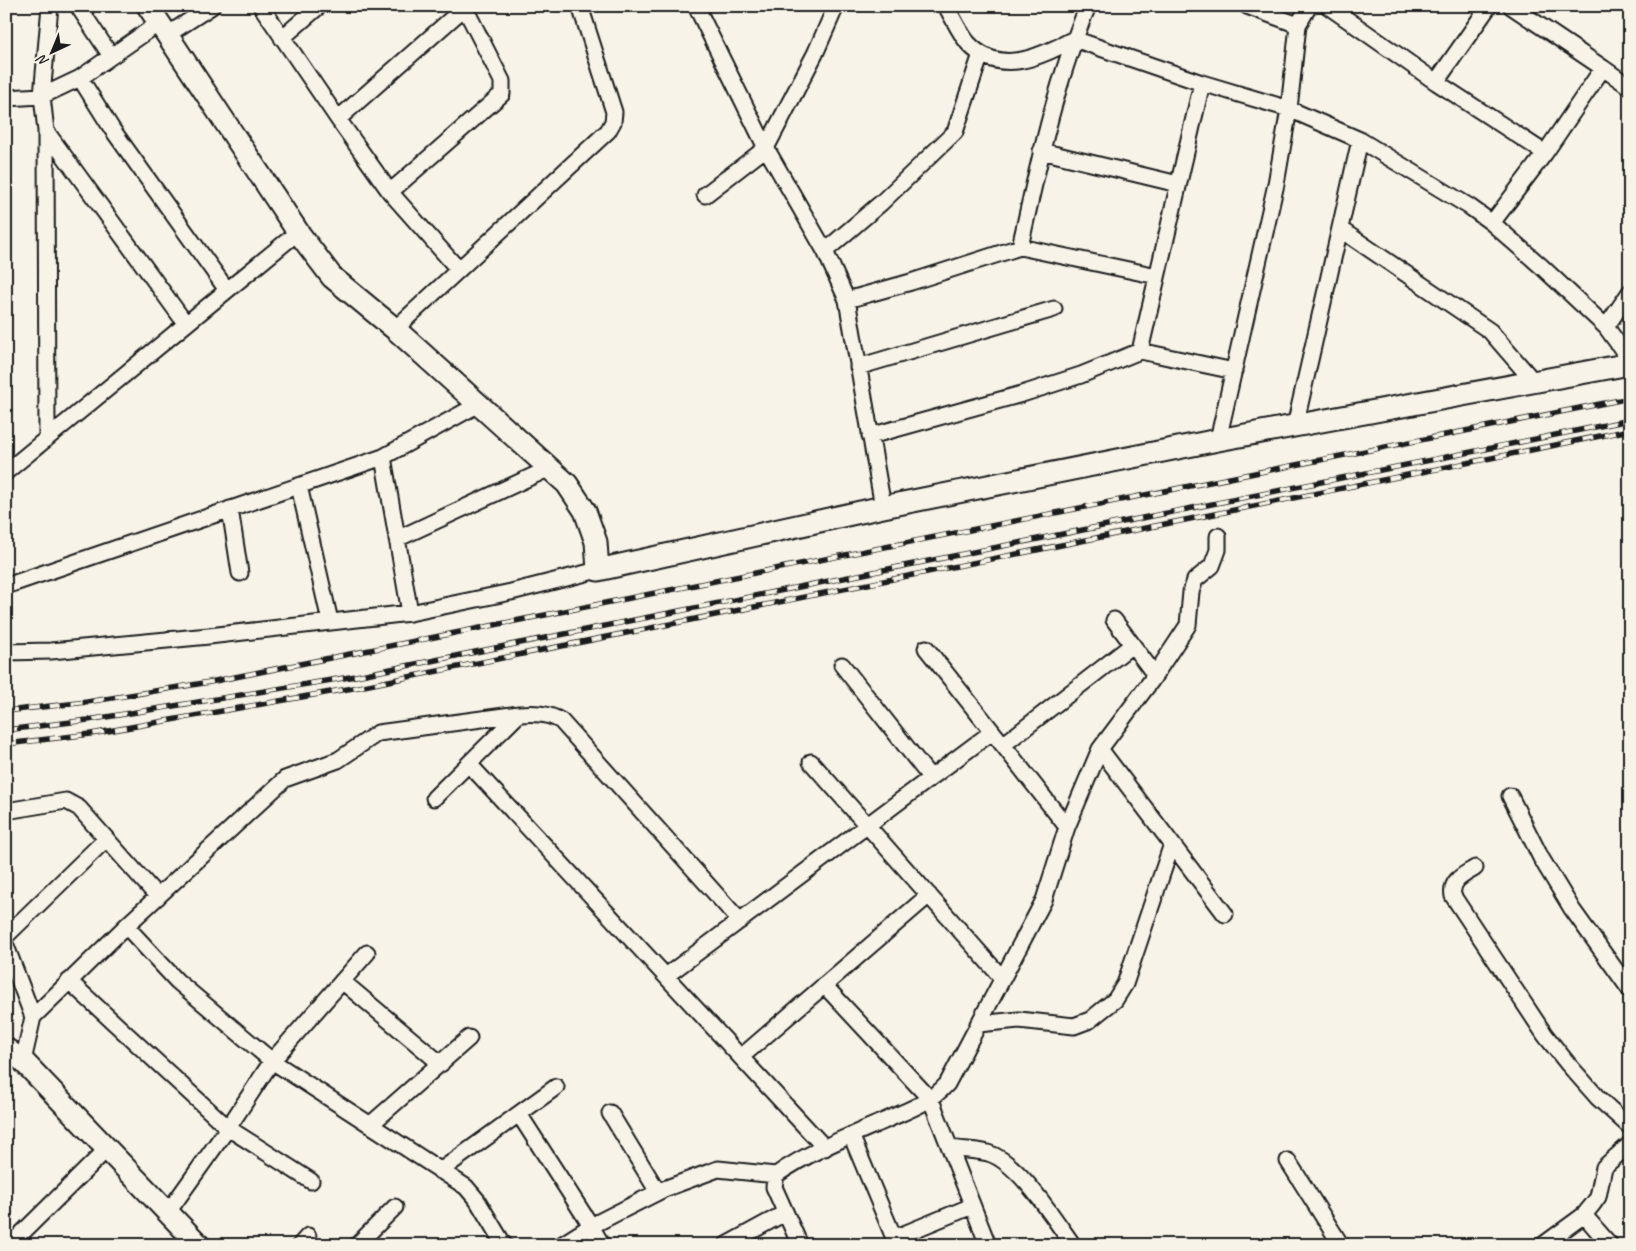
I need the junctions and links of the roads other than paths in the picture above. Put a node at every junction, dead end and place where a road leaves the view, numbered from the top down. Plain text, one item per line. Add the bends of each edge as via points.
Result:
1 (50, 6) edge
2 (78, 6) edge
3 (212, 6) edge
4 (261, 6) edge
5 (319, 6) edge
6 (580, 6) edge
7 (696, 6) edge
8 (836, 6) edge
9 (946, 6) edge
10 (1088, 6) edge
11 (1247, 6) edge
12 (1309, 6) edge
13 (1328, 6) edge
14 (1489, 6) edge
15 (1511, 6) edge
16 (464, 7) edge
17 (158, 21) edge
18 (1298, 25) junction
19 (282, 38) junction
20 (1074, 39) junction
21 (981, 54) junction
22 (112, 56) junction
23 (1603, 68) junction
24 (80, 78) junction
25 (1436, 82) junction
26 (1202, 83) junction
27 (1630, 87) edge
28 (42, 96) junction
29 (6, 98) edge
30 (1288, 109) junction
31 (338, 119) junction
32 (46, 131) junction
33 (1360, 140) junction
34 (766, 148) junction
35 (1041, 151) junction
36 (1545, 153) junction
37 (1178, 184) junction
38 (390, 192) junction
39 (705, 195) dead end
40 (1492, 223) junction
41 (1340, 229) junction
42 (298, 232) junction
43 (1020, 247) junction
44 (825, 251) junction
45 (459, 270) junction
46 (1157, 276) junction
47 (227, 290) junction
48 (1630, 292) edge
49 (847, 300) junction
50 (1054, 309) dead end
51 (186, 324) junction
52 (1606, 327) junction
53 (395, 329) junction
54 (1140, 351) junction
55 (1630, 360) edge
56 (1630, 364) edge
57 (858, 367) junction
58 (1234, 371) junction
59 (1535, 383) junction
60 (479, 404) junction
61 (1295, 426) junction
62 (870, 436) junction
63 (47, 438) junction
64 (1218, 440) junction
65 (383, 457) junction
66 (550, 468) junction
67 (6, 472) edge
68 (299, 486) junction
69 (883, 507) junction
70 (230, 509) junction
71 (1218, 536) dead end
72 (397, 539) junction
73 (598, 570) junction
74 (240, 573) dead end
75 (6, 586) edge
76 (410, 613) junction
77 (1114, 620) dead end
78 (330, 621) junction
79 (1132, 645) junction
80 (926, 648) dead end
81 (6, 652) edge
82 (842, 665) dead end
83 (1155, 675) junction
84 (519, 714) junction
85 (992, 732) junction
86 (1003, 745) junction
87 (1100, 749) junction
88 (811, 762) dead end
89 (469, 764) junction
90 (930, 777) junction
91 (1510, 796) dead end
92 (434, 798) dead end
93 (6, 811) edge
94 (868, 826) junction
95 (1067, 827) junction
96 (106, 839) junction
97 (1172, 844) junction
98 (1475, 868) dead end
99 (929, 895) junction
100 (158, 897) junction
101 (1225, 914) dead end
102 (740, 921) junction
103 (126, 926) junction
104 (6, 936) edge
105 (6, 946) edge
106 (367, 952) dead end
107 (666, 976) junction
108 (1002, 978) junction
109 (69, 981) junction
110 (342, 981) junction
111 (824, 985) junction
112 (1630, 990) edge
113 (32, 1016) junction
114 (978, 1024) junction
115 (469, 1038) dead end
116 (11, 1052) edge
117 (741, 1057) junction
118 (272, 1061) junction
119 (440, 1064) junction
120 (556, 1087) dead end
121 (931, 1100) junction
122 (610, 1113) dead end
123 (519, 1114) junction
124 (370, 1125) junction
125 (1630, 1127) edge
126 (228, 1128) junction
127 (851, 1135) junction
128 (1630, 1144) edge
129 (108, 1148) junction
130 (825, 1148) junction
131 (950, 1148) junction
132 (1288, 1161) dead end
133 (440, 1170) junction
134 (776, 1175) junction
135 (311, 1181) dead end
136 (658, 1192) junction
137 (972, 1206) junction
138 (395, 1207) dead end
139 (168, 1212) junction
140 (785, 1213) junction
141 (1584, 1215) junction
142 (592, 1226) junction
143 (895, 1241) edge
144 (13, 1244) edge
145 (199, 1245) edge
146 (357, 1245) edge
147 (504, 1245) edge
148 (561, 1245) edge
149 (602, 1245) edge
150 (726, 1245) edge
151 (800, 1245) edge
152 (988, 1245) edge
153 (1073, 1245) edge
154 (1341, 1245) edge
155 (1543, 1245) edge
156 (1610, 1245) edge

1 - 28 street
2 - 22 street
3 - 17 street
4 - 19 street
5 - 19 street
6 - 45 street via 614,112 613,122 608,131
7 - 34 street
8 - 34 street
9 - 21 street via 968,42
10 - 20 street
11 - 18 street
12 - 18 street
13 - 25 street
14 - 25 street
15 - 23 street
16 - 31 street
16 - 38 street via 502,81 502,94
17 - 22 street
17 - 42 street
18 - 30 street
19 - 31 street
20 - 21 street via 1021,62 1000,61
20 - 26 street
20 - 35 street
21 - 44 street via 955,132
22 - 24 street
23 - 27 street
23 - 36 street
24 - 28 street
24 - 47 street via 112,129
25 - 36 street
26 - 30 street
26 - 37 street
28 - 29 street
28 - 32 street
30 - 33 street
30 - 58 street via 1276,184
31 - 38 street
32 - 51 street
32 - 63 street
33 - 40 street via 1470,206
33 - 41 street
34 - 39 street
34 - 44 street
35 - 37 street
35 - 43 street
36 - 40 street
37 - 46 street
38 - 45 street
40 - 52 street
41 - 59 street via 1490,331
41 - 61 street
42 - 47 street
42 - 53 street via 332,277
43 - 46 street
43 - 49 street
44 - 49 street
45 - 53 street
46 - 54 street
47 - 51 street
48 - 52 street
49 - 57 street
50 - 57 street
51 - 63 street
52 - 55 street
53 - 60 street
54 - 58 street
54 - 62 street via 1022,394
56 - 59 street
57 - 62 street
58 - 64 street
59 - 61 street
60 - 65 street
60 - 66 street
61 - 64 street
62 - 69 street
63 - 67 street
64 - 69 street
65 - 68 street
65 - 72 street
66 - 72 street
66 - 73 street via 567,484 585,511 596,542
68 - 70 street
68 - 78 street
69 - 73 street
70 - 74 street
70 - 75 street
71 - 83 street via 1218,550 1212,566 1195,580 1188,625
72 - 76 street
73 - 76 street
76 - 78 street
77 - 79 street
78 - 81 street via 209,636
79 - 83 street
79 - 86 street
80 - 85 street
82 - 90 street
83 - 87 street
84 - 89 street
84 - 100 street via 378,734 338,760 285,779
84 - 102 street via 545,714 562,721
85 - 86 street
85 - 90 street
86 - 95 street
87 - 95 street
87 - 97 street
88 - 94 street
89 - 92 street
89 - 107 street
90 - 94 street
91 - 112 street via 1540,858
93 - 96 street via 66,801 78,808
94 - 99 street
94 - 102 street
95 - 108 street via 1044,900
96 - 100 street
96 - 104 street
97 - 101 street
97 - 114 street via 1125,984 1115,1000 1090,1020 1074,1026 1019,1020
98 - 125 street via 1455,881 1451,890 1453,896 1545,1035 1598,1098
99 - 108 street
99 - 111 street
100 - 103 street
102 - 107 street
103 - 109 street
103 - 118 street via 177,980
105 - 113 street
106 - 110 street
107 - 117 street
108 - 114 street
109 - 113 street
109 - 126 street
110 - 118 street
110 - 119 street
111 - 117 street
111 - 121 street
113 - 116 street
114 - 121 street via 947,1084
115 - 119 street
116 - 129 street
117 - 130 street
118 - 124 street
118 - 126 street
119 - 124 street
120 - 123 street
121 - 127 street
121 - 131 street
122 - 136 street
123 - 133 street
123 - 142 street
124 - 133 street
126 - 135 street
126 - 139 street
127 - 130 street
127 - 143 street
128 - 141 street via 1604,1167 1598,1197
129 - 139 street
129 - 144 street
130 - 134 street
131 - 137 street
131 - 153 street via 988,1153 1003,1160 1025,1182
132 - 154 street
133 - 147 street via 466,1187
134 - 136 street via 718,1169
134 - 140 street via 774,1187
136 - 142 street
137 - 143 street
137 - 152 street
138 - 146 street
139 - 145 street
140 - 150 street
140 - 151 street
141 - 155 street
141 - 156 street
142 - 148 street
142 - 149 street

